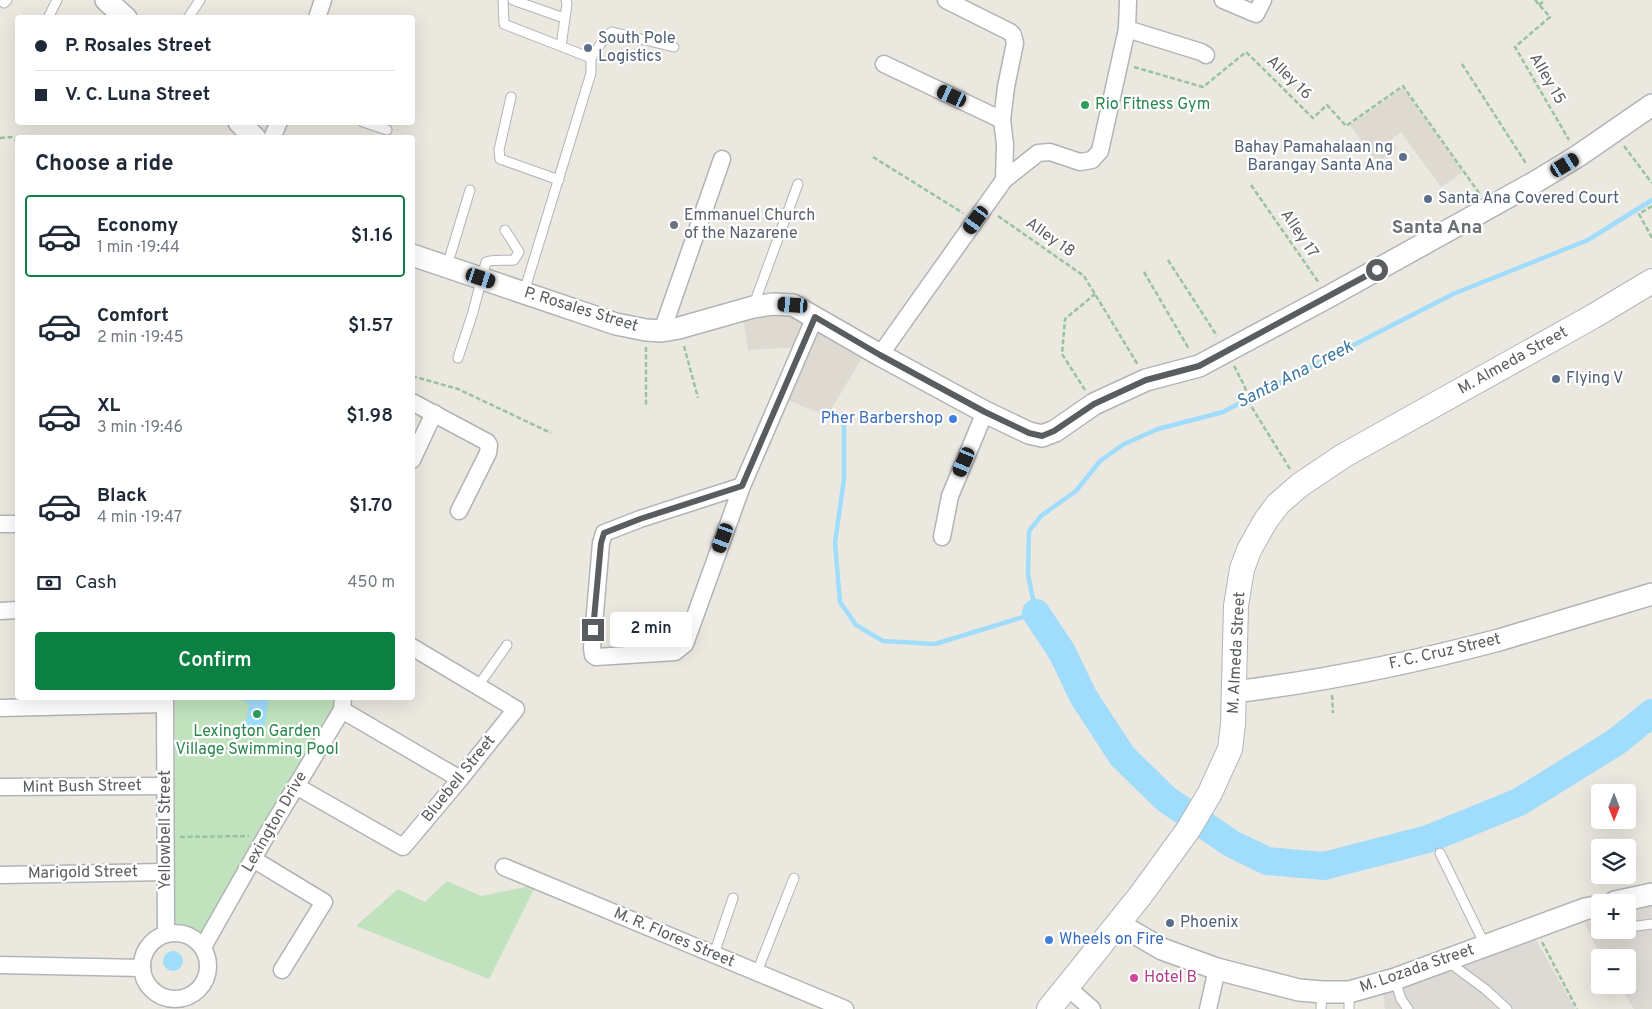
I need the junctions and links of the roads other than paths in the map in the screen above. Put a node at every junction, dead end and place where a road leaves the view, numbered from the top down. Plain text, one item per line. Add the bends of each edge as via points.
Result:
1 (57, 0) edge
2 (106, 0) edge
3 (200, 0) edge
4 (323, 0) edge
5 (503, 0) edge
6 (513, 0) edge
7 (566, 0) edge
8 (946, 0) edge
9 (1128, 0) edge
10 (1223, 0) edge
11 (1263, 0) edge
12 (50, 15) edge
13 (123, 15) edge
14 (190, 15) edge
15 (318, 15) edge
16 (564, 18) junction
17 (1127, 29) junction
18 (561, 46) junction
19 (674, 47) dead end
20 (1206, 55) dead end
21 (591, 58) junction
22 (884, 64) dead end
23 (512, 96) dead end
24 (1652, 105) edge
25 (1002, 120) junction
26 (242, 125) edge
27 (372, 125) edge
28 (387, 130) dead end
29 (251, 135) edge
30 (722, 159) dead end
31 (559, 180) junction
32 (1004, 180) junction
33 (798, 184) dead end
34 (470, 190) dead end
35 (505, 230) dead end
36 (415, 255) edge
37 (447, 266) junction
38 (481, 278) junction
39 (1652, 282) edge
40 (524, 292) junction
41 (753, 307) junction
42 (815, 317) junction
43 (662, 330) junction
44 (880, 355) junction
45 (458, 358) dead end
46 (415, 404) edge
47 (985, 412) junction
48 (434, 413) junction
49 (415, 454) edge
50 (742, 486) junction
51 (459, 510) dead end
52 (0, 524) edge
53 (15, 524) edge
54 (942, 537) dead end
55 (1652, 594) edge
56 (15, 610) edge
57 (0, 611) edge
58 (507, 645) dead end
59 (415, 649) edge
60 (478, 686) junction
61 (1234, 692) junction
62 (165, 701) edge
63 (343, 704) edge
64 (0, 708) edge
65 (460, 779) junction
66 (165, 786) junction
67 (296, 786) junction
68 (0, 787) edge
69 (1440, 853) dead end
70 (253, 859) junction
71 (504, 867) dead end
72 (166, 872) junction
73 (0, 875) edge
74 (794, 878) dead end
75 (1652, 894) edge
76 (733, 898) dead end
77 (1636, 898) edge
78 (1591, 908) edge
79 (1120, 924) junction
80 (1652, 924) edge
81 (1636, 926) edge
82 (166, 934) junction
83 (1486, 946) junction
84 (203, 947) junction
85 (714, 954) junction
86 (1447, 961) junction
87 (0, 965) edge
88 (142, 968) junction
89 (1217, 969) junction
90 (282, 970) dead end
91 (757, 972) junction
92 (1395, 979) junction
93 (1067, 987) junction
94 (1349, 1000) edge
95 (1322, 1001) edge
96 (161, 1002) edge
97 (185, 1003) edge
98 (845, 1009) edge
99 (1049, 1009) edge
100 (1092, 1009) edge
101 (1208, 1009) edge
102 (1408, 1009) edge
103 (1507, 1009) edge

1 - 12 lane
2 - 13 street
3 - 14 lane
4 - 15 street
5 - 18 lane via 504,24
6 - 16 lane
7 - 16 lane
8 - 25 street via 1013,36 1015,43
9 - 17 street
10 - 11 street via 1256,14
16 - 18 lane
17 - 20 street
17 - 32 street via 1100,151 1092,160 1080,162 1050,152 1038,153
18 - 21 lane
19 - 21 lane via 612,32
21 - 31 lane via 591,73
22 - 25 street
23 - 31 lane via 499,150 500,159
24 - 47 street, P. Rosales Street via 1537,181 1199,366 1146,380 1094,404 1042,436
25 - 32 street
26 - 29 street
27 - 28 lane
30 - 43 street
31 - 40 lane
32 - 44 street
33 - 41 lane
34 - 37 lane
35 - 38 lane via 519,252 514,260 486,262
36 - 37 street, P. Rosales Street
37 - 38 street, P. Rosales Street
38 - 40 street, P. Rosales Street
38 - 45 lane
39 - 61 main road, M. Almeda Street via 1343,456 1278,504 1249,550 1242,569 1236,606
40 - 43 street, P. Rosales Street via 616,324
41 - 42 street, P. Rosales Street via 793,305
41 - 43 street, P. Rosales Street
42 - 44 street, P. Rosales Street
42 - 50 street
44 - 47 street, P. Rosales Street
46 - 48 street
47 - 54 street via 950,496
48 - 49 street
48 - 51 street via 489,445
50 - 50 street via 604,533 593,655 675,652 686,644
52 - 53 street
55 - 61 street, F. C. Cruz Street via 1498,640 1314,681
56 - 57 street
58 - 60 lane
59 - 60 street, Bluebell Street
60 - 65 street, Bluebell Street via 516,709
61 - 79 main road, M. Almeda Street via 1230,749 1210,793 1188,830
62 - 64 street
62 - 66 street, Yellowbell Street
63 - 65 street
63 - 67 street, Lexington Drive
65 - 67 street, Bluebell Street via 403,847
66 - 68 street, Mint Bush Street
66 - 72 street, Yellowbell Street
67 - 70 street, Lexington Drive
69 - 83 lane
70 - 84 street, Lexington Drive
70 - 90 street via 324,902
71 - 85 street, M. R. Flores Street
72 - 73 street, Marigold Street
72 - 82 street, Yellowbell Street
74 - 91 lane
75 - 77 street
76 - 85 lane
78 - 83 street, M. Lozada Street
79 - 89 street, M. Lozada Street via 1162,949
79 - 93 main road, M. Almeda Street
80 - 81 lane
82 - 84 street via 187,934
82 - 88 street via 148,946
83 - 86 street, M. Lozada Street
84 - 97 street via 209,966 207,976
85 - 91 street, M. R. Flores Street
86 - 92 street, M. Lozada Street
86 - 103 lane
87 - 88 street
88 - 96 street via 148,984
89 - 95 street, M. Lozada Street via 1299,990
89 - 101 street
91 - 98 street, M. R. Flores Street
92 - 94 street, M. Lozada Street
92 - 102 lane
93 - 99 main road, M. Almeda Street
93 - 100 street
94 - 95 street, M. Lozada Street
96 - 97 street via 169,998

